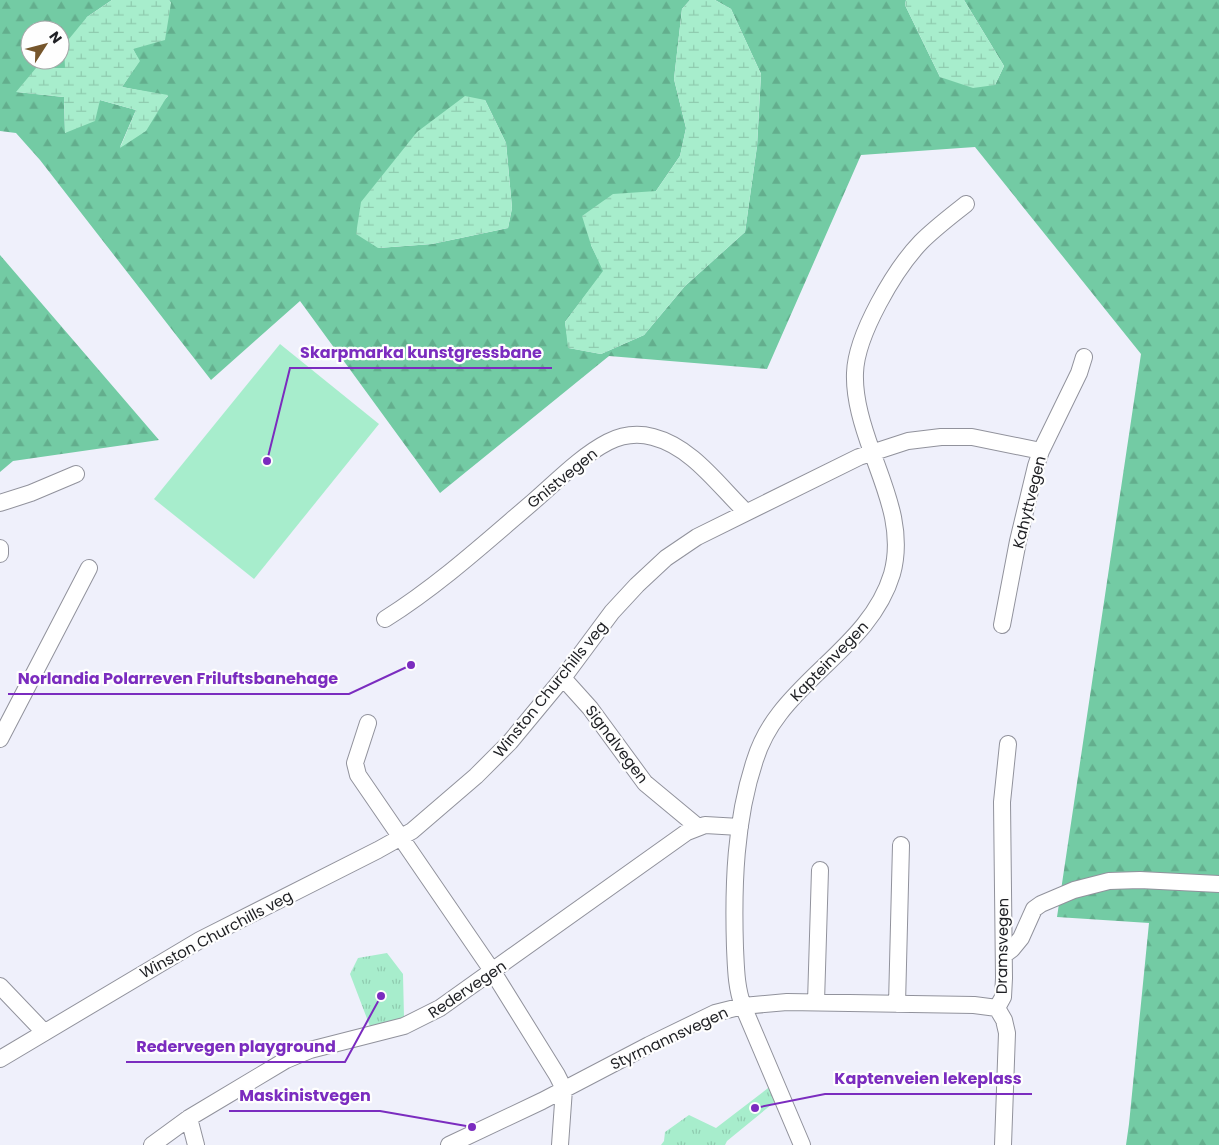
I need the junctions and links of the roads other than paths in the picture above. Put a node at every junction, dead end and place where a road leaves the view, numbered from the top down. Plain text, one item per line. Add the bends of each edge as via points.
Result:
1 (966, 204) dead end
2 (1084, 357) dead end
3 (1041, 451) junction
4 (872, 452) junction
5 (76, 474) dead end
6 (0, 503) edge
7 (746, 512) junction
8 (0, 548) edge
9 (0, 554) edge
10 (88, 568) dead end
11 (385, 619) dead end
12 (1002, 625) dead end
13 (562, 678) junction
14 (368, 723) dead end
15 (0, 739) edge
16 (1008, 744) dead end
17 (698, 827) junction
18 (740, 827) junction
19 (401, 838) junction
20 (901, 845) dead end
21 (820, 870) dead end
22 (1219, 884) edge
23 (1004, 955) junction
24 (492, 972) junction
25 (0, 986) edge
26 (816, 1002) junction
27 (897, 1004) junction
28 (743, 1006) junction
29 (997, 1008) junction
30 (44, 1032) junction
31 (0, 1059) edge
32 (564, 1089) junction
33 (190, 1118) junction
34 (152, 1145) edge
35 (196, 1145) edge
36 (450, 1145) edge
37 (560, 1145) edge
38 (802, 1145) edge
39 (1003, 1145) edge

1 - 4 street, Kapteinvegen via 914,250 891,283 866,330 854,374 858,407
2 - 3 street, Kahyttvegen
3 - 4 street, Winston Churchills veg via 972,437 950,436 908,441
3 - 12 street, Kahyttvegen via 1018,541
4 - 7 street, Winston Churchills veg
4 - 18 street, Kapteinvegen via 887,490 894,520 896,545 892,574 871,617 770,727 755,758
5 - 6 street
7 - 11 street, Gnistvegen via 679,448 651,436 621,437 581,461 435,585
7 - 13 street, Winston Churchills veg via 680,547 659,564 612,612
8 - 9 street
10 - 15 street
13 - 17 street, Signalvegen via 590,708 645,783
13 - 19 street, Winston Churchills veg via 492,760
14 - 19 street via 355,769
16 - 23 street, Dramsvegen via 1002,802
17 - 18 street, Redervegen
17 - 24 street, Redervegen
18 - 28 street, Kapteinvegen via 735,930 736,974
19 - 24 street
19 - 30 street, Winston Churchills veg via 200,940
20 - 27 street
21 - 26 street
22 - 23 street via 1109,881 1074,890 1034,909 1021,938
23 - 29 street, Dramsvegen via 1003,997
24 - 32 street
24 - 33 street, Redervegen via 421,1019 298,1054
25 - 30 street
26 - 27 street, Styrmannsvegen
26 - 28 street, Styrmannsvegen
27 - 29 street, Styrmannsvegen
28 - 32 street, Styrmannsvegen via 724,1010 686,1026
28 - 38 street, Kapteinvegen
29 - 39 street, Dramsvegen via 1007,1033
30 - 31 street, Winston Churchills veg
32 - 36 street, Styrmannsvegen
32 - 37 street
33 - 34 street, Redervegen
33 - 35 street

